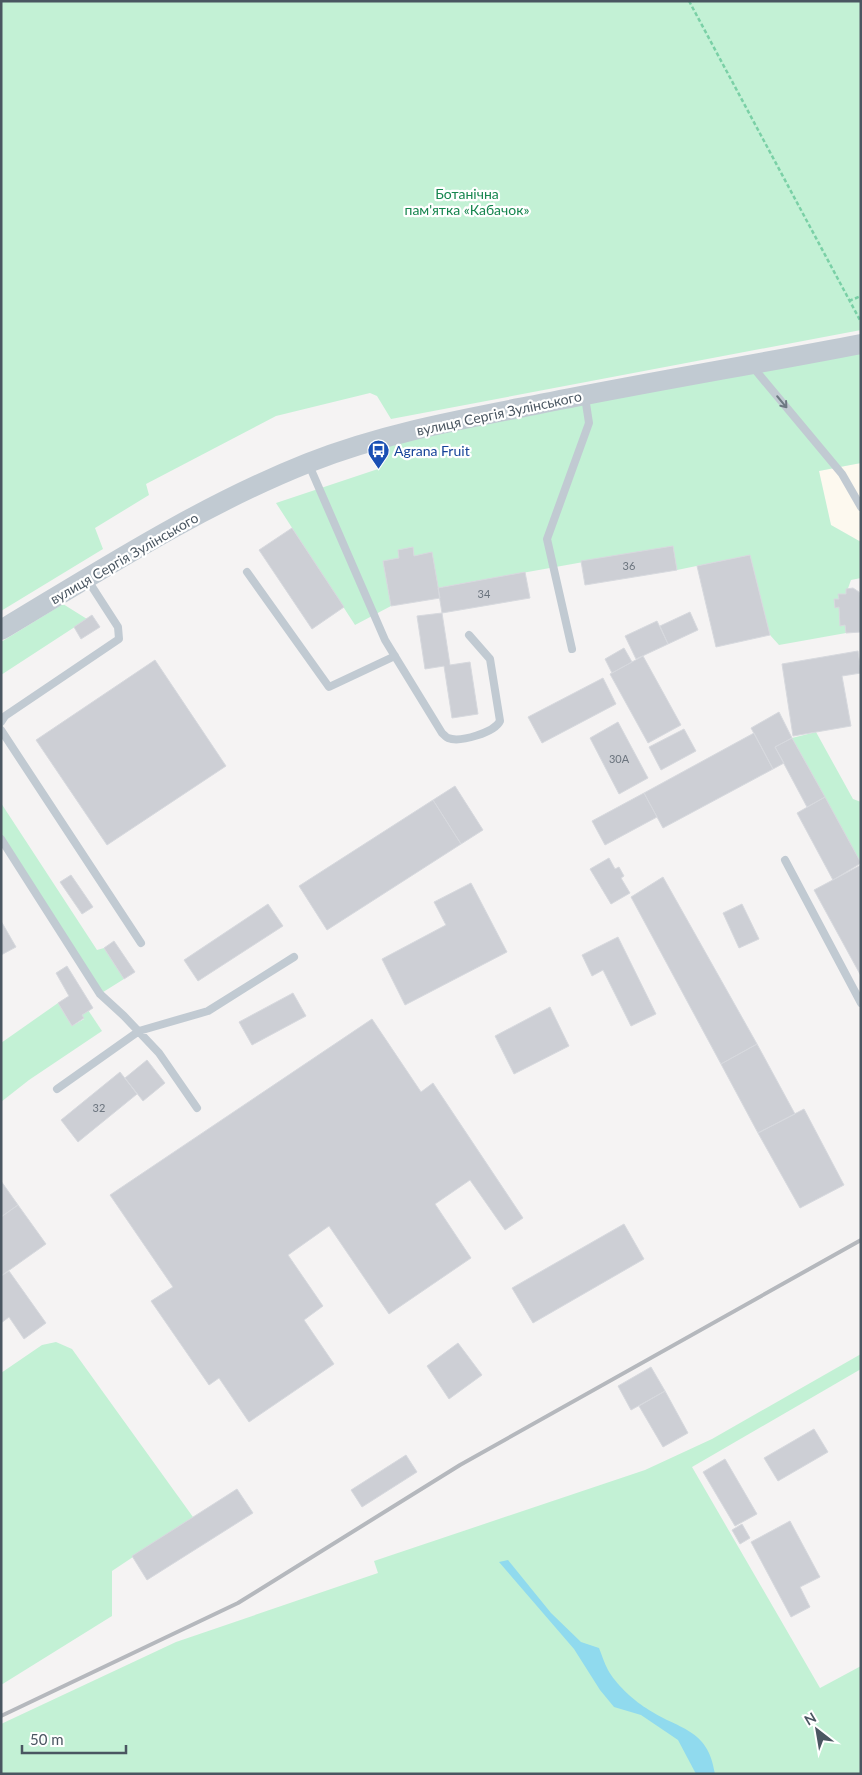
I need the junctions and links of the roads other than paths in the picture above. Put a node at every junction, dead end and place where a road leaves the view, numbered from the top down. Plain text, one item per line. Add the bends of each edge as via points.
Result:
1 (861, 344) edge
2 (751, 365) junction
3 (585, 395) junction
4 (308, 463) junction
5 (858, 496) edge
6 (861, 507) edge
7 (247, 572) dead end
8 (87, 578) junction
9 (1, 630) edge
10 (469, 635) dead end
11 (572, 649) dead end
12 (395, 656) junction
13 (1, 722) edge
14 (1, 730) edge
15 (1, 839) edge
16 (785, 860) dead end
17 (141, 942) dead end
18 (294, 957) dead end
19 (861, 1003) edge
20 (139, 1031) junction
21 (57, 1089) dead end
22 (197, 1108) dead end

1 - 2 street, вулиця Сергія Зулінського
2 - 3 street, вулиця Сергія Зулінського
2 -> 5 lane
3 - 4 street, вулиця Сергія Зулінського via 381,438
3 - 11 lane via 589,424 548,539
4 - 8 street, вулиця Сергія Зулінського via 212,507
4 - 12 lane via 385,640
5 - 6 lane
7 - 12 lane via 329,687
8 - 9 street, вулиця Сергія Зулінського
8 - 13 lane via 118,628 119,638 5,716
10 - 12 lane via 490,659 500,721 490,732 449,739 442,733
14 - 17 lane
15 - 20 lane via 100,994
16 - 19 lane
18 - 20 lane via 208,1011
20 - 21 lane
20 - 22 lane via 159,1053

